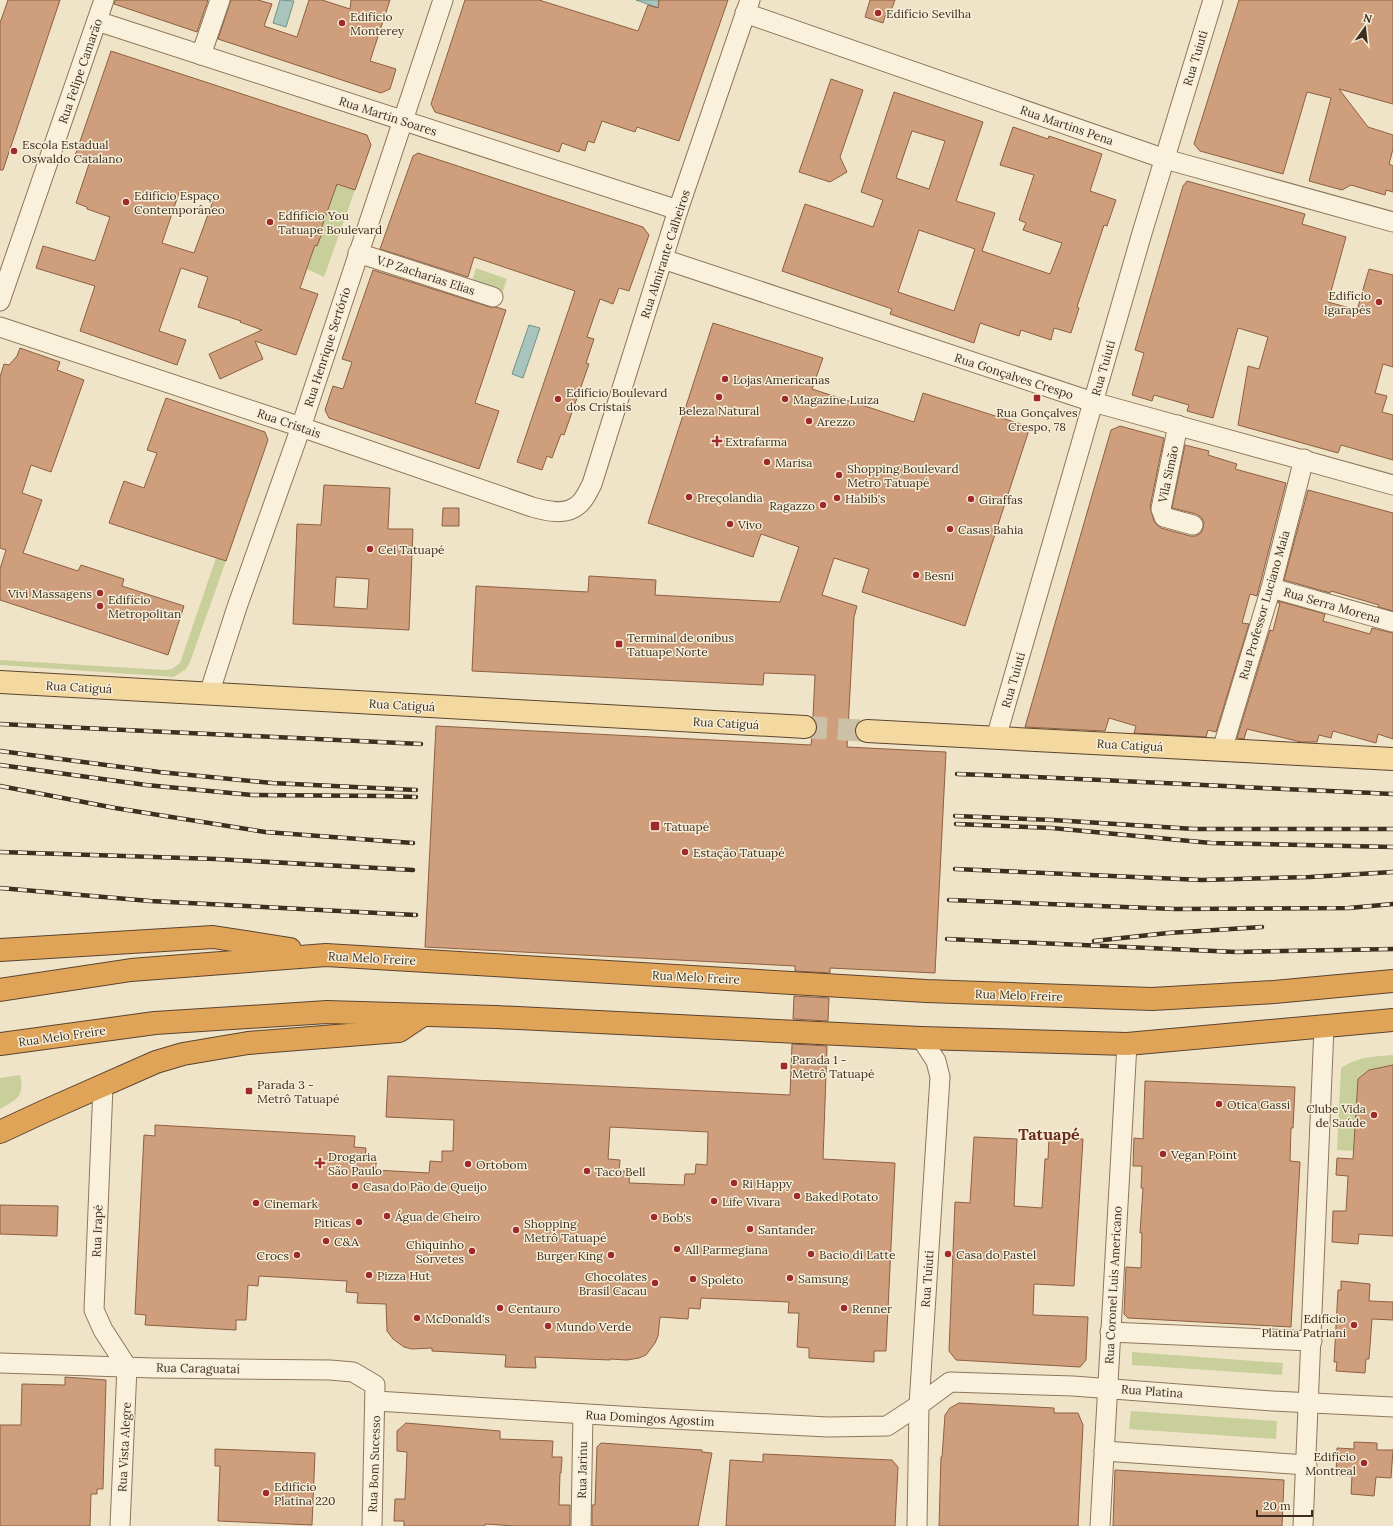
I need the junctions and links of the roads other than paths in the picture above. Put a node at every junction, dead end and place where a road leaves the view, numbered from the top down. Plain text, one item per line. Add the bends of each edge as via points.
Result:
1 (104, 0) edge
2 (220, 0) edge
3 (443, 0) edge
4 (1212, 0) edge
5 (747, 7) edge
6 (97, 21) junction
7 (201, 55) junction
8 (402, 120) junction
9 (1165, 159) junction
10 (678, 210) junction
11 (1393, 222) edge
12 (358, 253) junction
13 (663, 259) junction
14 (493, 297) dead end
15 (0, 301) edge
16 (0, 327) edge
17 (1093, 402) junction
18 (1178, 425) junction
19 (301, 427) junction
20 (1304, 460) junction
21 (1393, 485) edge
22 (578, 506) joint
23 (1193, 525) dead end
24 (1271, 588) junction
25 (1393, 622) edge
26 (0, 682) edge
27 (209, 694) junction
28 (805, 727) tunnel mouth
29 (867, 730) tunnel mouth
30 (996, 738) junction
31 (1222, 750) junction
32 (1393, 759) edge
33 (0, 950) edge
34 (326, 955) junction
35 (1393, 981) edge
36 (0, 990) edge
37 (423, 1015) junction
38 (1393, 1020) edge
39 (1324, 1027) junction
40 (922, 1038) junction
41 (0, 1044) edge
42 (1127, 1044) junction
43 (103, 1086) junction
44 (45, 1111) junction
45 (0, 1118) edge
46 (0, 1132) edge
47 (1110, 1332) junction
48 (1312, 1341) junction
49 (0, 1363) edge
50 (127, 1367) junction
51 (1107, 1388) junction
52 (376, 1401) junction
53 (1309, 1403) junction
54 (919, 1406) junction
55 (1393, 1407) edge
56 (583, 1414) junction
57 (1104, 1451) junction
58 (1307, 1465) junction
59 (120, 1526) edge
60 (372, 1526) edge
61 (581, 1526) edge
62 (917, 1526) edge
63 (1100, 1526) edge
64 (1303, 1526) edge

1 - 6 street, Rua Felipe Camarão
2 - 7 street
3 - 8 street, Rua Henrique Sertório
4 - 9 street, Rua Tuiuti
5 - 9 street, Rua Martins Pena
5 - 10 street, Rua Almirante Calheiros
6 - 7 street, Rua Martin Soares
6 - 15 street, Rua Felipe Camarão
7 - 8 street, Rua Martin Soares
8 - 10 street, Rua Martin Soares
8 - 12 street, Rua Henrique Sertório
9 - 11 street, Rua Martins Pena
9 - 17 street, Rua Tuiuti
10 - 13 street, Rua Almirante Calheiros
12 - 14 street, V.P Zacharias Elias
12 - 19 street, Rua Henrique Sertório
13 - 17 street, Rua Gonçalves Crespo
13 - 22 street, Rua Almirante Calheiros via 592,484
16 - 19 street, Rua Cristais
17 - 18 street, Rua Gonçalves Crespo
17 - 30 street, Rua Tuiuti
18 - 20 street, Rua Gonçalves Crespo
18 - 23 street, Vila Simão via 1161,509 1164,517
19 - 22 street, Rua Cristais via 548,512 564,511
19 - 27 street, Rua Henrique Sertório
20 - 21 street, Rua Gonçalves Crespo
20 - 24 street, Rua Professor Luciano Maia
24 - 25 street, Rua Serra Morena
24 - 31 street, Rua Professor Luciano Maia
26 - 27 main road, Rua Catiguá
27 - 28 main road, Rua Catiguá
29 - 30 main road, Rua Catiguá
30 - 31 main road, Rua Catiguá
31 - 32 main road, Rua Catiguá
33 - 34 highway via 213,937
34 - 35 highway, Rua Melo Freire via 926,991 1152,999 1274,992
34 - 36 highway, Rua Melo Freire via 131,970
37 - 40 highway, Rua Melo Freire
37 - 41 highway, Rua Melo Freire via 327,1012 155,1023
37 - 43 highway via 399,1031 248,1043 183,1054 156,1062
38 - 39 highway, Rua Melo Freire
39 - 42 highway, Rua Melo Freire
39 - 48 street
40 - 42 highway, Rua Melo Freire
40 - 54 street, Rua Tuiuti via 936,1061 940,1077
42 - 47 street, Rua Coronel Luis Americano
43 - 44 highway
43 - 50 street, Rua Irapé via 94,1310 103,1330
44 - 45 highway
44 - 46 highway
47 - 48 street
47 - 51 street, Rua Coronel Luis Americano
48 - 53 street
49 - 50 street, Rua Caraguataí
50 - 52 street, Rua Caraguataí via 353,1372 376,1385
50 - 59 street, Rua Vista Alegre
51 - 53 street, Rua Platina
51 - 54 street, Rua Platina via 950,1382
51 - 57 street, Rua Coronel Luis Americano
52 - 56 street, Rua Domingos Agostim
52 - 60 street, Rua Bom Sucesso
53 - 55 street, Rua Platina
53 - 58 street
54 - 56 street, Rua Domingos Agostim via 888,1426 820,1427
54 - 62 street, Rua Tuiuti
56 - 61 street, Rua Jarinu
57 - 58 street
57 - 63 street, Rua Coronel Luis Americano
58 - 64 street

